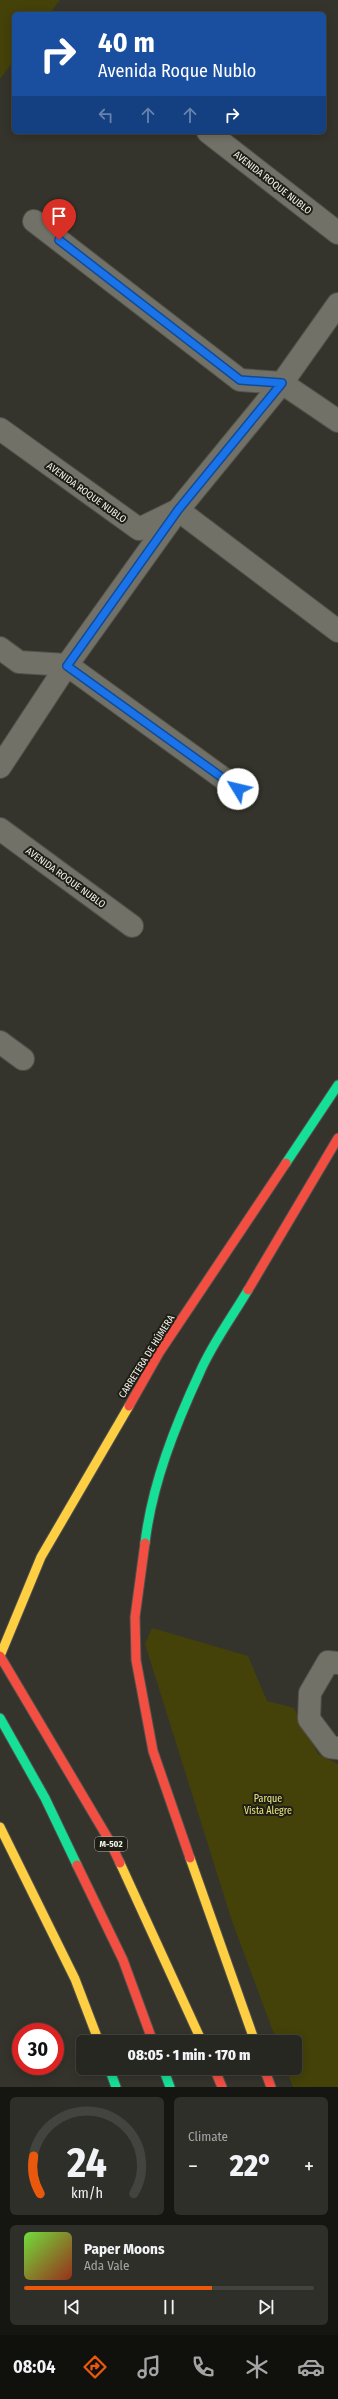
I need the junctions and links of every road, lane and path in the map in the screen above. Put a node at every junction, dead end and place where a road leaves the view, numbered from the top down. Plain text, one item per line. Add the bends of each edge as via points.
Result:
1 (211, 134) edge
2 (34, 221) dead end
3 (338, 233) edge
4 (338, 304) edge
5 (282, 383) junction
6 (338, 421) edge
7 (0, 429) edge
8 (178, 510) junction
9 (338, 631) edge
10 (0, 648) edge
11 (67, 666) junction
12 (0, 767) edge
13 (238, 789) dead end
14 (0, 829) edge
15 (132, 926) dead end
16 (0, 1042) edge
17 (23, 1059) dead end
18 (338, 1085) edge
19 (338, 1138) edge
20 (0, 1656) edge
21 (333, 1663) edge
22 (0, 1718) edge
23 (338, 1748) edge
24 (0, 1827) edge
25 (96, 2035) edge
26 (150, 2035) edge
27 (199, 2035) edge
28 (253, 2035) edge
29 (112, 2075) edge
30 (166, 2075) edge
31 (217, 2075) edge
32 (267, 2075) edge
33 (116, 2087) edge
34 (170, 2087) edge
35 (222, 2087) edge
36 (271, 2087) edge

1 - 3 street, AVENIDA ROQUE NUBLO
2 - 5 street via 240,380
4 - 5 street, AVENIDA ROQUE NUBLO
5 - 6 street
5 - 8 street, AVENIDA ROQUE NUBLO
7 - 8 street, AVENIDA ROQUE NUBLO via 139,529
8 - 9 street
8 - 11 street, AVENIDA ROQUE NUBLO
10 - 11 street via 19,662
11 - 12 street, AVENIDA ROQUE NUBLO
11 - 13 street
14 - 15 street, AVENIDA ROQUE NUBLO
16 - 17 street
18 - 20 main road, CARRETERA DE HÚMERA via 158,1353 42,1557
19 - 28 main road via 200,1371 162,1466 147,1526 134,1617 136,1660 153,1752
20 - 27 main road, M-502 via 109,1840
21 - 23 street via 310,1692 309,1719 330,1747
22 - 26 main road via 45,1798 119,1953
24 - 25 main road via 75,1979
29 - 33 main road
30 - 34 main road
31 - 35 main road
32 - 36 main road

